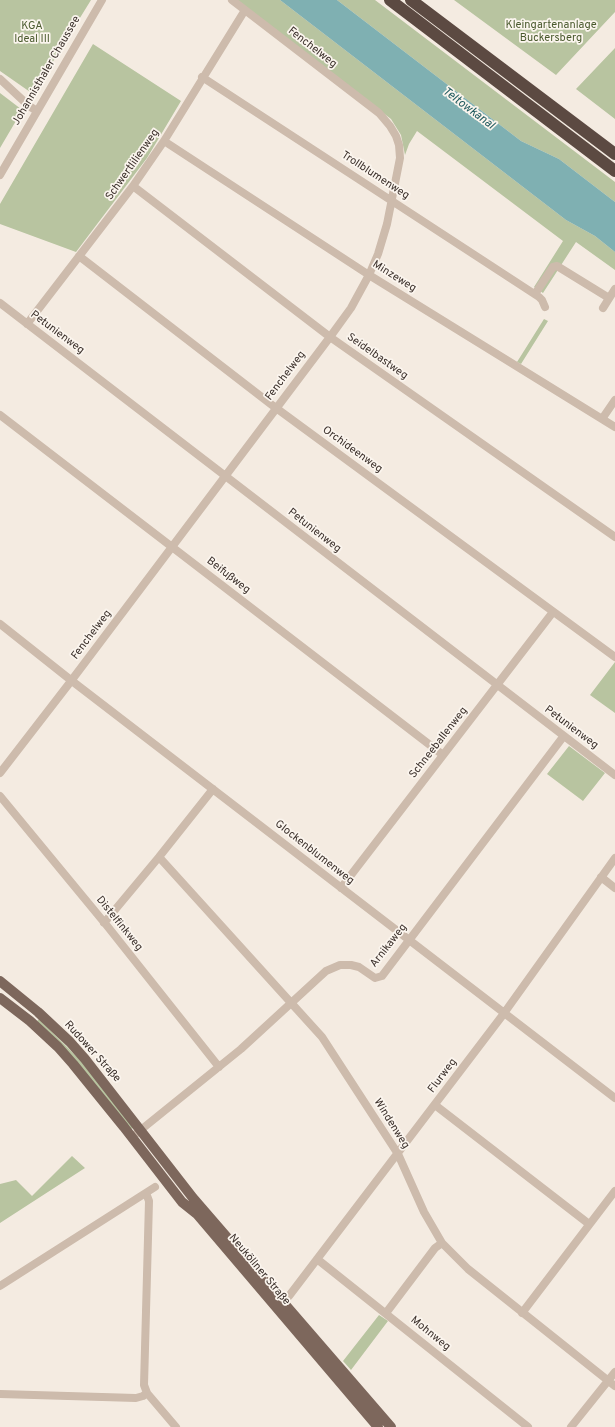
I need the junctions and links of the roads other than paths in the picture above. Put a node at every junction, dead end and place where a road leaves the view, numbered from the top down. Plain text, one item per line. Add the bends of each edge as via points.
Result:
1 (102, 0) edge
2 (232, 0) edge
3 (390, 0) edge
4 (411, 0) edge
5 (245, 10) junction
6 (202, 77) junction
7 (0, 79) edge
8 (37, 112) junction
9 (164, 141) junction
10 (615, 154) edge
11 (615, 171) edge
12 (0, 175) edge
13 (133, 186) junction
14 (392, 201) junction
15 (79, 256) junction
16 (369, 275) junction
17 (615, 289) edge
18 (535, 294) junction
19 (609, 298) junction
20 (0, 303) edge
21 (545, 307) dead end
22 (603, 308) dead end
23 (27, 324) junction
24 (330, 337) junction
25 (615, 400) edge
26 (276, 408) junction
27 (0, 415) edge
28 (602, 419) junction
29 (615, 427) edge
30 (225, 476) junction
31 (615, 537) edge
32 (172, 547) junction
33 (554, 612) junction
34 (0, 624) edge
35 (615, 657) edge
36 (72, 681) junction
37 (497, 686) junction
38 (563, 736) junction
39 (443, 755) junction
40 (0, 774) edge
41 (615, 776) edge
42 (213, 789) junction
43 (0, 796) edge
44 (159, 857) junction
45 (615, 858) edge
46 (601, 877) junction
47 (341, 888) junction
48 (615, 888) edge
49 (104, 923) junction
50 (409, 939) junction
51 (0, 981) edge
52 (0, 998) edge
53 (291, 1003) junction
54 (38, 1012) junction
55 (504, 1012) junction
56 (30, 1020) junction
57 (219, 1067) junction
58 (615, 1098) edge
59 (435, 1105) junction
60 (124, 1127) joint
61 (141, 1129) junction
62 (132, 1137) junction
63 (398, 1154) junction
64 (173, 1173) junction
65 (164, 1180) junction
66 (155, 1187) dead end
67 (615, 1191) edge
68 (146, 1193) junction
69 (589, 1224) junction
70 (442, 1243) junction
71 (317, 1259) junction
72 (0, 1286) edge
73 (280, 1306) junction
74 (386, 1313) junction
75 (522, 1313) junction
76 (615, 1372) edge
77 (608, 1381) junction
78 (615, 1386) edge
79 (148, 1393) junction
80 (0, 1394) edge
81 (176, 1427) edge
82 (378, 1427) edge
83 (391, 1427) edge
84 (528, 1427) edge
85 (571, 1427) edge

1 - 8 street, Johannisthaler Chaussee
2 - 5 street, Fenchelweg
3 - 11 highway
4 - 10 highway
5 - 6 street, Schwertlilienweg
5 - 14 street, Fenchelweg via 385,119 399,145 400,158
6 - 9 street, Schwertlilienweg
6 - 14 street, Trollblumenweg
7 - 8 street
8 - 12 street, Johannisthaler Chaussee
9 - 13 street, Schwertlilienweg
9 - 16 street, Minzeweg
13 - 15 street, Schwertlilienweg
13 - 24 street, Seidelbastweg
14 - 16 street, Fenchelweg via 378,254
14 - 18 street, Trollblumenweg
15 - 23 street, Schwertlilienweg
15 - 26 street, Orchideenweg
16 - 24 street, Fenchelweg via 351,308
16 - 28 street, Minzeweg
17 - 19 street
18 - 19 street via 553,267 557,266
18 - 21 street, Trollblumenweg
19 - 22 street
20 - 23 street, Petunienweg
23 - 30 street, Petunienweg
24 - 26 street, Fenchelweg
24 - 31 street, Seidelbastweg
25 - 28 street
26 - 30 street, Fenchelweg
26 - 33 street, Orchideenweg
27 - 32 street, Beifußweg
28 - 29 street, Minzeweg
30 - 32 street, Fenchelweg
30 - 37 street, Petunienweg
32 - 36 street, Fenchelweg
32 - 39 street, Beifußweg
33 - 35 street, Orchideenweg
33 - 37 street, Schneeballenweg
34 - 36 street, Glockenblumenweg
36 - 40 street, Fenchelweg
36 - 42 street, Glockenblumenweg
37 - 38 street, Petunienweg
37 - 39 street, Schneeballenweg
38 - 41 street, Petunienweg
38 - 50 street, Arnikaweg
39 - 47 street, Schneeballenweg
42 - 44 street
42 - 47 street, Glockenblumenweg
43 - 49 street, Distelfinkweg
44 - 49 street
44 - 53 street, Windenweg
45 - 46 street, Flurweg
46 - 48 street
46 - 55 street, Flurweg
47 - 50 street, Glockenblumenweg
49 - 57 street, Distelfinkweg
50 - 53 street, Arnikaweg via 380,977 375,978 355,966 335,966 320,976
50 - 55 street, Glockenblumenweg
51 - 54 main road, Rudower Straße
52 - 56 main road, Rudower Straße
53 - 57 street, Arnikaweg
53 - 63 street, Windenweg via 322,1037
54 - 56 main road
54 - 61 main road, Rudower Straße via 80,1053
55 - 58 street, Glockenblumenweg
55 - 59 street, Flurweg
56 - 60 main road, Rudower Straße via 73,1064
57 - 61 street, Arnikaweg
59 - 63 street, Flurweg
59 - 69 street
60 - 62 main road, Neuköllner Straße
61 - 62 street, Arnikaweg
61 - 64 main road, Neuköllner Straße
62 - 65 main road, Neuköllner Straße
63 - 70 street, Windenweg via 424,1212
63 - 71 street, Flurweg
64 - 65 street
64 - 73 main road, Neuköllner Straße
65 - 73 main road, Neuköllner Straße
66 - 68 street
67 - 69 street
68 - 72 street
68 - 79 street via 149,1201 144,1380
69 - 75 street
70 - 74 street
70 - 75 street, Windenweg via 468,1270
71 - 73 street, Flurweg
71 - 74 street, Mohnweg
73 - 82 main road, Neuköllner Straße
73 - 83 main road, Neuköllner Straße
74 - 84 street, Mohnweg
75 - 77 street, Windenweg
76 - 77 street
77 - 78 street, Windenweg
77 - 85 street
79 - 80 street via 136,1398
79 - 81 street

